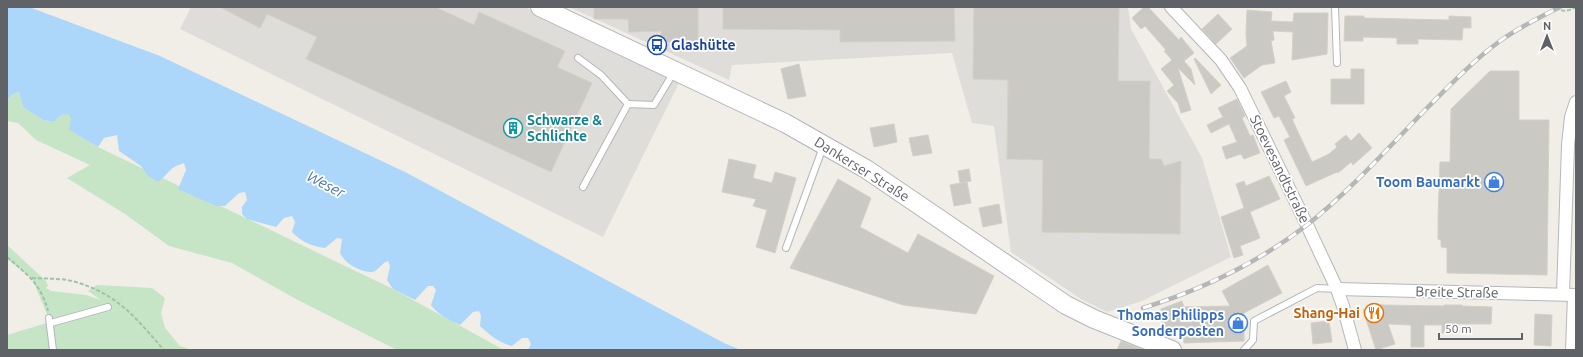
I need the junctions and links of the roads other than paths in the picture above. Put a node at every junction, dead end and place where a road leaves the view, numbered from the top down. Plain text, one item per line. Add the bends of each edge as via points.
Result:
1 (540, 7) edge
2 (1335, 7) edge
3 (1173, 8) edge
4 (578, 58) dead end
5 (1338, 64) dead end
6 (675, 70) junction
7 (1576, 102) edge
8 (628, 104) junction
9 (824, 144) junction
10 (582, 187) dead end
11 (786, 248) dead end
12 (1337, 289) junction
13 (1571, 294) edge
14 (108, 307) dead end
15 (53, 350) edge
16 (1172, 350) edge
17 (1244, 350) edge
18 (1355, 350) edge
19 (1572, 350) edge

1 - 6 main road, Dankerser Straße
2 - 5 lane
3 - 12 street, Stoevesandtstraße via 1220,60 1240,88
4 - 8 lane via 600,74
6 - 8 lane via 654,105
6 - 9 main road, Dankerser Straße
7 - 13 street via 1568,145
8 - 10 lane
9 - 11 lane
9 - 16 main road, Dankerser Straße via 866,168 1066,305
12 - 13 street, Breite Straße
12 - 17 lane via 1317,288 1254,321 1253,340
12 - 18 street, Stoevesandtstraße
13 - 19 street
14 - 15 lane via 50,320

